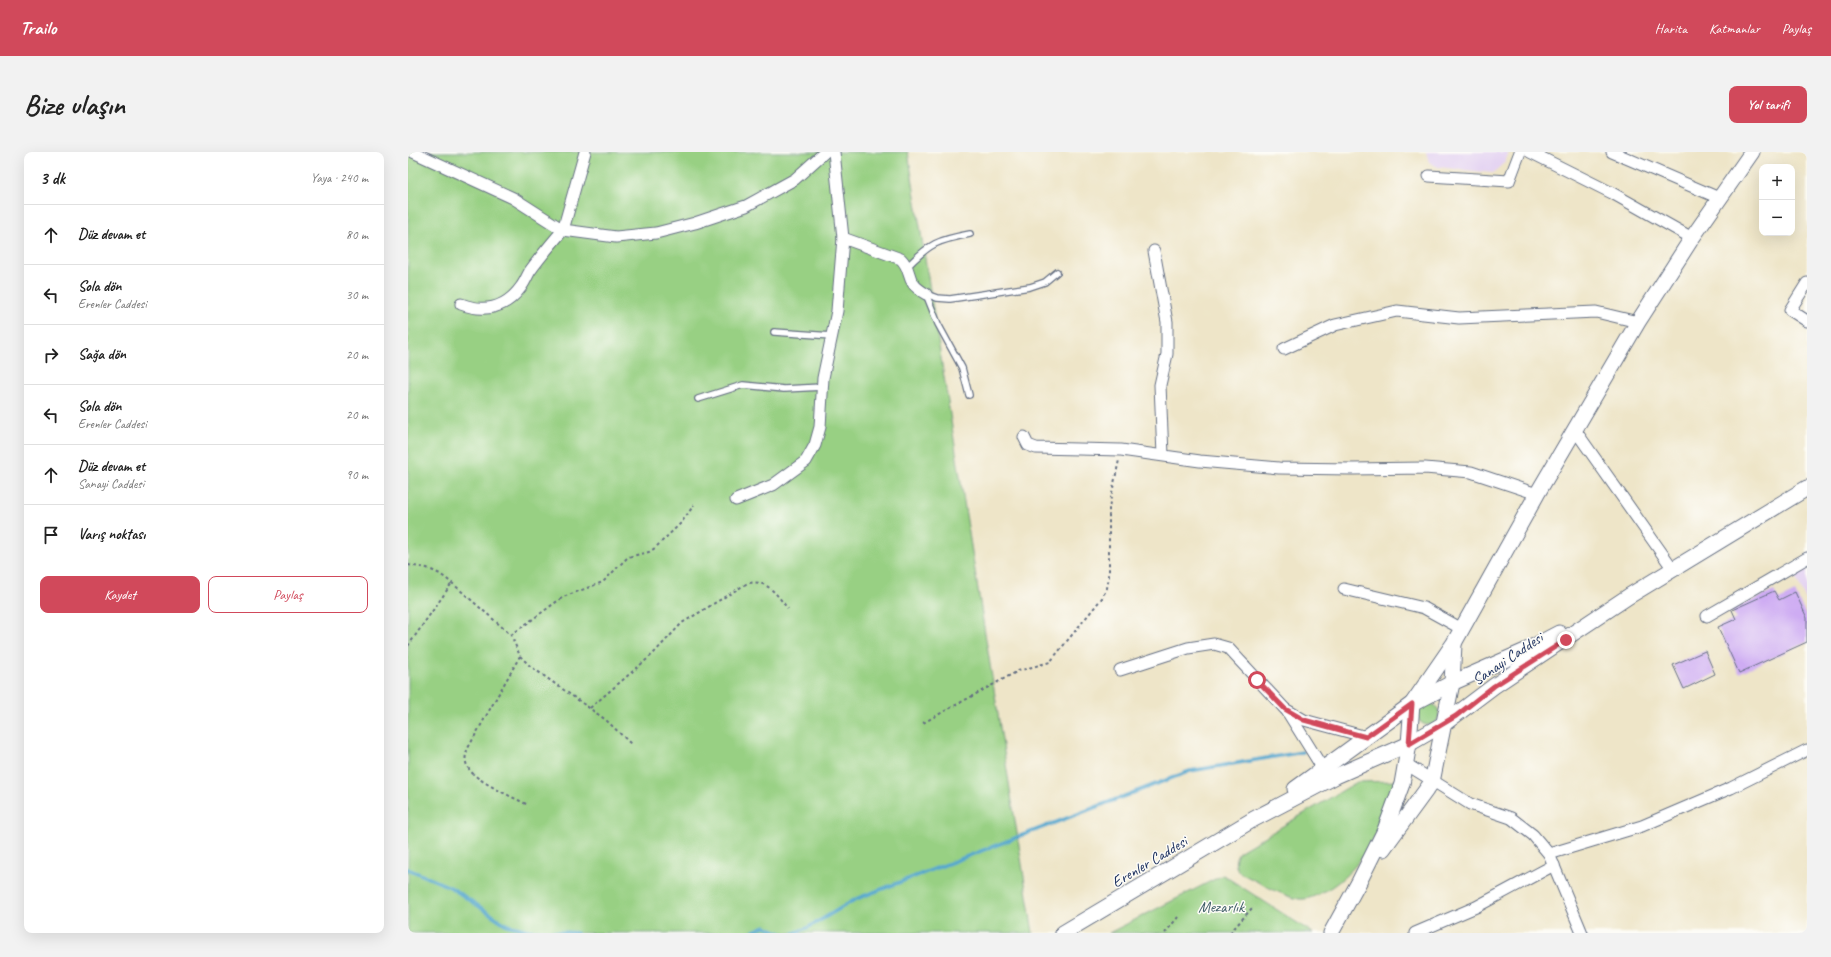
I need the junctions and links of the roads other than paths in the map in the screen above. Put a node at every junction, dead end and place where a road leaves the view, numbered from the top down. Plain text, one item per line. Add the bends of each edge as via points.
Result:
1 (413, 152) edge
2 (585, 152) edge
3 (825, 152) edge
4 (834, 152) edge
5 (1520, 152) edge
6 (1530, 152) edge
7 (1612, 152) edge
8 (1752, 152) edge
9 (1429, 176) dead end
10 (1719, 198) junction
11 (563, 230) junction
12 (970, 234) dead end
13 (843, 238) junction
14 (1692, 238) junction
15 (1154, 251) dead end
16 (907, 267) junction
17 (1057, 272) dead end
18 (1807, 282) edge
19 (926, 294) junction
20 (461, 304) dead end
21 (1807, 321) edge
22 (1638, 322) junction
23 (774, 332) dead end
24 (832, 336) junction
25 (1284, 349) dead end
26 (822, 387) junction
27 (969, 395) dead end
28 (698, 400) dead end
29 (1575, 430) junction
30 (1024, 437) dead end
31 (1163, 455) junction
32 (1807, 488) edge
33 (1537, 494) junction
34 (736, 500) dead end
35 (1807, 558) edge
36 (1673, 569) junction
37 (1344, 589) dead end
38 (1629, 596) junction
39 (1707, 616) dead end
40 (1462, 629) junction
41 (1454, 643) junction
42 (1120, 670) dead end
43 (1452, 683) junction
44 (1412, 704) junction
45 (1285, 709) junction
46 (1445, 723) junction
47 (1366, 737) junction
48 (1409, 744) junction
49 (1807, 750) edge
50 (1379, 757) junction
51 (1406, 764) junction
52 (1324, 769) junction
53 (1432, 782) junction
54 (1254, 820) junction
55 (1549, 854) junction
56 (1554, 865) junction
57 (1359, 882) junction
58 (1063, 933) edge
59 (1331, 933) edge
60 (1415, 933) edge
61 (1582, 933) edge

1 - 11 street via 513,198
2 - 11 street
3 - 11 street via 795,179 746,206 695,223 656,233 616,238
4 - 13 street
5 - 9 street via 1509,181
6 - 14 street via 1612,193
7 - 10 street
8 - 10 main road
10 - 14 main road
11 - 20 street via 511,298 498,306 485,309
12 - 16 lane via 945,238 933,243
13 - 16 street via 901,258
13 - 24 street via 837,311
14 - 22 main road
15 - 31 street via 1167,322 1167,354 1160,384
16 - 19 street via 912,283
17 - 19 lane via 1045,282 1030,287 950,299
18 - 21 street via 1790,310
19 - 27 lane via 938,324 962,368
22 - 25 street via 1596,312 1459,318 1397,311 1335,325
22 - 29 main road
23 - 24 lane
24 - 26 street
26 - 28 lane via 784,389 743,385
26 - 34 street via 820,427 806,461 773,485
29 - 33 main road
29 - 36 street
30 - 31 street via 1028,445 1036,448 1121,450
31 - 33 street via 1280,468 1425,468 1471,472
32 - 36 main road, Sanayi Caddesi
33 - 40 main road
35 - 39 street
36 - 38 main road, Sanayi Caddesi
37 - 40 street via 1424,608
38 - 43 main road, Sanayi Caddesi via 1525,651
38 - 46 main road, Sanayi Caddesi via 1494,686
40 - 41 main road
41 - 43 main road
41 - 44 main road
42 - 45 street via 1188,648 1214,644 1228,648
43 - 44 main road, Sanayi Caddesi
43 - 46 main road
44 - 47 main road, Erenler Caddesi
44 - 48 main road
45 - 47 street via 1304,720
45 - 52 street
46 - 48 main road, Erenler Caddesi
46 - 53 main road
47 - 52 main road, Erenler Caddesi
48 - 50 main road, Erenler Caddesi
48 - 51 main road
49 - 55 street via 1732,788 1642,826
50 - 51 main road
50 - 54 main road, Erenler Caddesi via 1336,776
51 - 53 street
51 - 57 main road via 1402,784 1385,830
52 - 54 main road, Erenler Caddesi
53 - 55 street via 1470,804 1510,818 1533,835
53 - 57 main road
54 - 58 main road, Erenler Caddesi
55 - 56 street
56 - 60 street via 1476,907
56 - 61 street
57 - 59 main road

